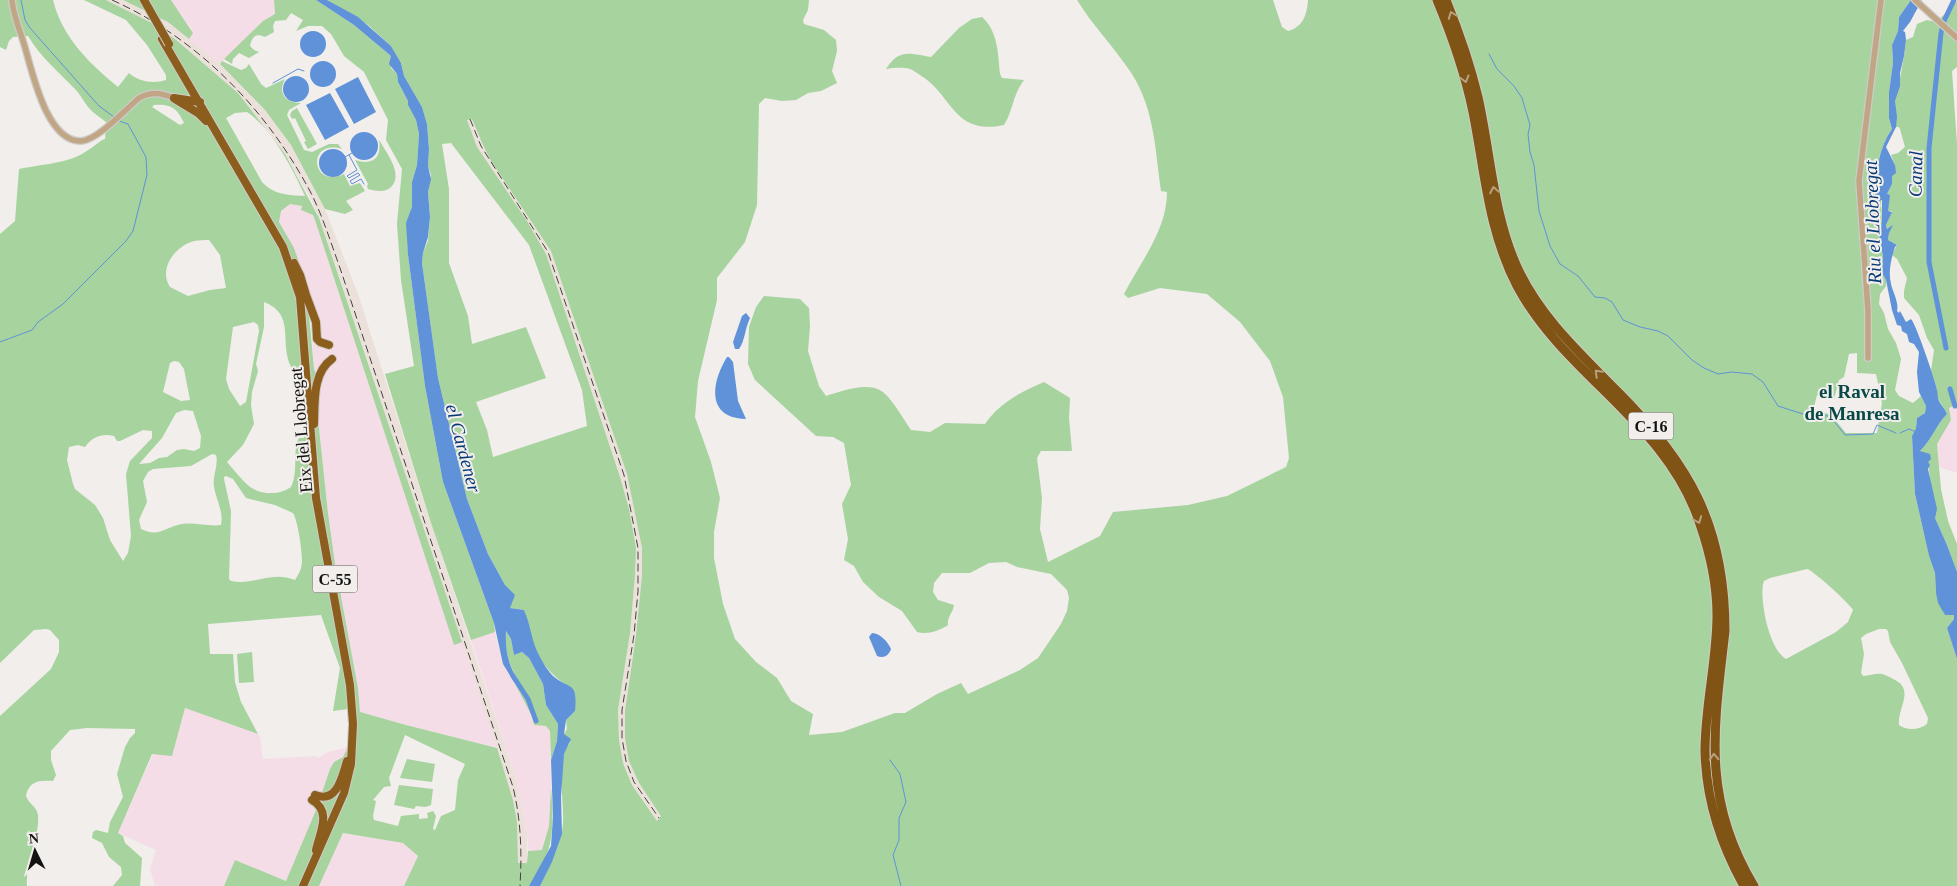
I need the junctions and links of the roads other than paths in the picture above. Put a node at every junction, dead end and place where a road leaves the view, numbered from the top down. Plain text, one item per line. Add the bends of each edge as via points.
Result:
1 (12, 0) edge
2 (140, 0) edge
3 (144, 0) edge
4 (1437, 0) edge
5 (1446, 0) edge
6 (1881, 0) edge
7 (1915, 0) edge
8 (1957, 38) edge
9 (166, 41) junction
10 (192, 86) junction
11 (176, 98) junction
12 (199, 102) junction
13 (189, 108) junction
14 (214, 124) junction
15 (294, 264) junction
16 (329, 345) dead end
17 (1868, 358) dead end
18 (332, 359) dead end
19 (314, 426) junction
20 (352, 753) junction
21 (324, 798) junction
22 (321, 807) junction
23 (311, 869) junction
24 (303, 886) edge
25 (307, 886) edge
26 (1744, 886) edge
27 (1754, 886) edge

1 - 11 street via 48,116 64,134 83,141 99,133 142,96 159,93
2 - 9 highway, Eix del Llobregat / C-55, bridge
3 - 9 highway, Eix del Llobregat / C-55, bridge
4 -> 26 highway, C-16 via 1465,79 1491,216 1506,262 1518,286 1541,324 1640,425 1661,452 1686,491 1699,520 1711,562 1717,614 1706,726 1706,768 1722,839
27 -> 5 highway, C-16 via 1729,835 1717,782 1714,727 1725,616 1721,568 1708,520 1690,481 1670,450 1618,391 1558,331 1519,270 1500,221 1472,74
6 - 17 street via 1859,181
7 - 8 street
9 - 10 highway, Eix del Llobregat / C-55
10 - 11 highway via 189,93
10 - 12 highway via 200,98
10 - 14 highway, Eix del Llobregat / C-55
11 - 12 highway
11 - 13 highway
12 - 13 highway
12 - 14 highway
13 - 14 highway
14 - 15 highway, Eix del Llobregat / C-55 via 279,231
14 - 20 highway, Eix del Llobregat / C-55 via 283,247 298,289 314,481 350,686
15 - 16 highway via 316,322 317,339
15 - 19 highway, Eix del Llobregat / C-55 via 306,311
18 - 19 highway via 322,369 317,382
19 - 25 highway, Eix del Llobregat / C-55 via 325,523 358,707 358,744 348,795
20 - 21 highway via 336,791
20 - 23 highway, Eix del Llobregat / C-55 via 340,801
21 - 22 highway
21 - 22 highway via 313,798
22 - 23 highway via 323,820
23 - 24 highway, Eix del Llobregat / C-55

